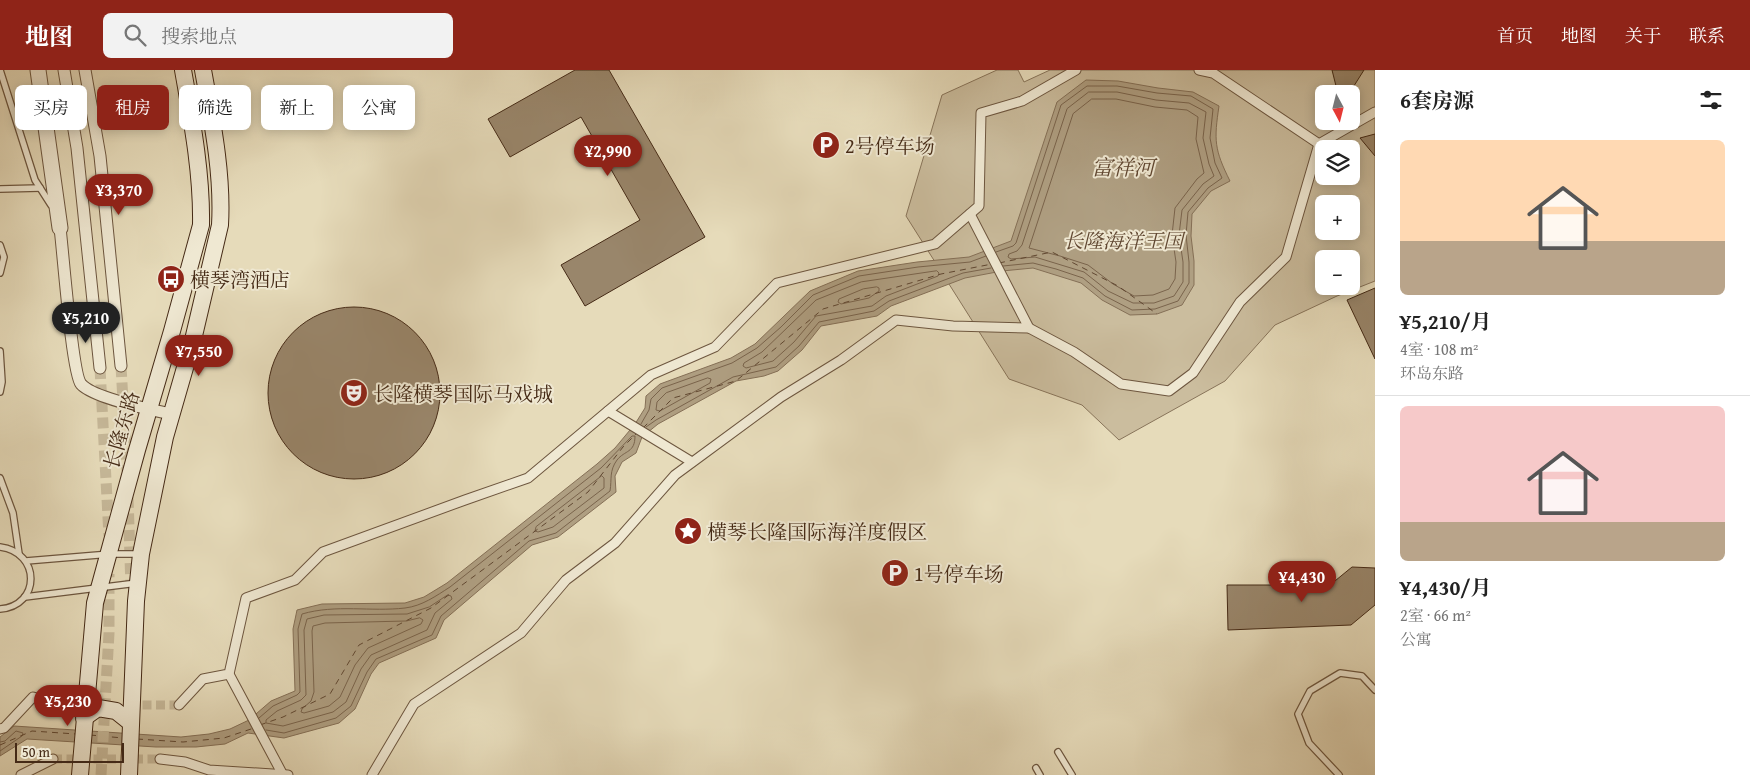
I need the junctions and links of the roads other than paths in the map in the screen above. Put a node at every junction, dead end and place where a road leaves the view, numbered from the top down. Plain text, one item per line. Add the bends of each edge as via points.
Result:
1 (0, 70) edge
2 (38, 70) edge
3 (64, 70) edge
4 (85, 70) edge
5 (183, 70) edge
6 (203, 70) edge
7 (1076, 70) edge
8 (1199, 70) edge
9 (1375, 112) edge
10 (1326, 140) edge
11 (1315, 141) edge
12 (1315, 158) edge
13 (40, 188) junction
14 (0, 189) edge
15 (970, 214) junction
16 (60, 228) junction
17 (0, 245) edge
18 (0, 273) edge
19 (1028, 328) junction
20 (0, 351) edge
21 (122, 366) tunnel mouth
22 (100, 368) tunnel mouth
23 (0, 392) edge
24 (149, 410) junction
25 (608, 411) junction
26 (171, 414) junction
27 (692, 462) junction
28 (0, 478) edge
29 (0, 547) edge
30 (19, 554) junction
31 (110, 554) junction
32 (140, 554) junction
33 (26, 560) junction
34 (138, 583) junction
35 (99, 588) junction
36 (25, 597) junction
37 (8, 608) junction
38 (0, 609) edge
39 (0, 614) edge
40 (229, 674) junction
41 (1375, 690) edge
42 (58, 705) tunnel mouth
43 (179, 706) dead end
44 (84, 718) junction
45 (131, 724) junction
46 (0, 729) edge
47 (1058, 752) dead end
48 (53, 759) tunnel mouth
49 (160, 759) tunnel mouth
50 (1036, 768) dead end
51 (21, 775) edge
52 (80, 775) edge
53 (129, 775) edge
54 (282, 775) edge
55 (288, 775) edge
56 (372, 775) edge
57 (1040, 775) edge
58 (1072, 775) edge
59 (1340, 775) edge

1 - 13 lane
2 - 16 street
3 - 22 street via 77,148
4 - 21 street via 100,156
5 - 24 main road, 长隆东路 via 194,132 201,225
6 - 26 main road via 213,126 220,225 193,340
7 - 15 street via 1022,102 981,113 979,206
8 - 11 street via 1213,73
9 - 10 street
12 - 19 street via 1286,257 1240,302 1193,372 1168,391 1122,384 1074,352
13 - 14 lane
13 - 16 lane via 53,207
15 - 19 street
15 - 25 street via 935,244 777,283 715,347 651,375
16 - 24 street via 77,376 88,390
17 - 18 lane via 4,257
19 - 27 street via 953,326 896,320 841,360 781,397
20 - 23 lane
24 - 26 street
24 - 31 main road, 长隆东路
25 - 27 street
25 - 40 street via 528,478 323,552 295,580 246,598
26 - 32 main road
27 - 56 street via 675,475 615,542 566,580 521,633 414,704
28 - 30 lane via 13,513
29 - 30 lane
30 - 33 lane
31 - 32 lane
31 - 33 lane
31 - 35 main road, 长隆东路
32 - 34 main road
33 - 36 lane via 31,579
34 - 35 lane
34 - 45 main road
35 - 36 lane
35 - 44 main road, 长隆东路
36 - 37 lane
37 - 38 lane
37 - 39 lane
40 - 43 street via 203,679
40 - 54 street
41 - 59 lane via 1362,676 1340,673 1310,691 1298,714 1309,743
42 - 46 street via 33,697
44 - 45 main road via 98,708 116,711
44 - 52 main road, 长隆东路
45 - 53 main road
47 - 58 lane
48 - 51 street
49 - 54 street via 210,770
50 - 57 lane
54 - 55 street

